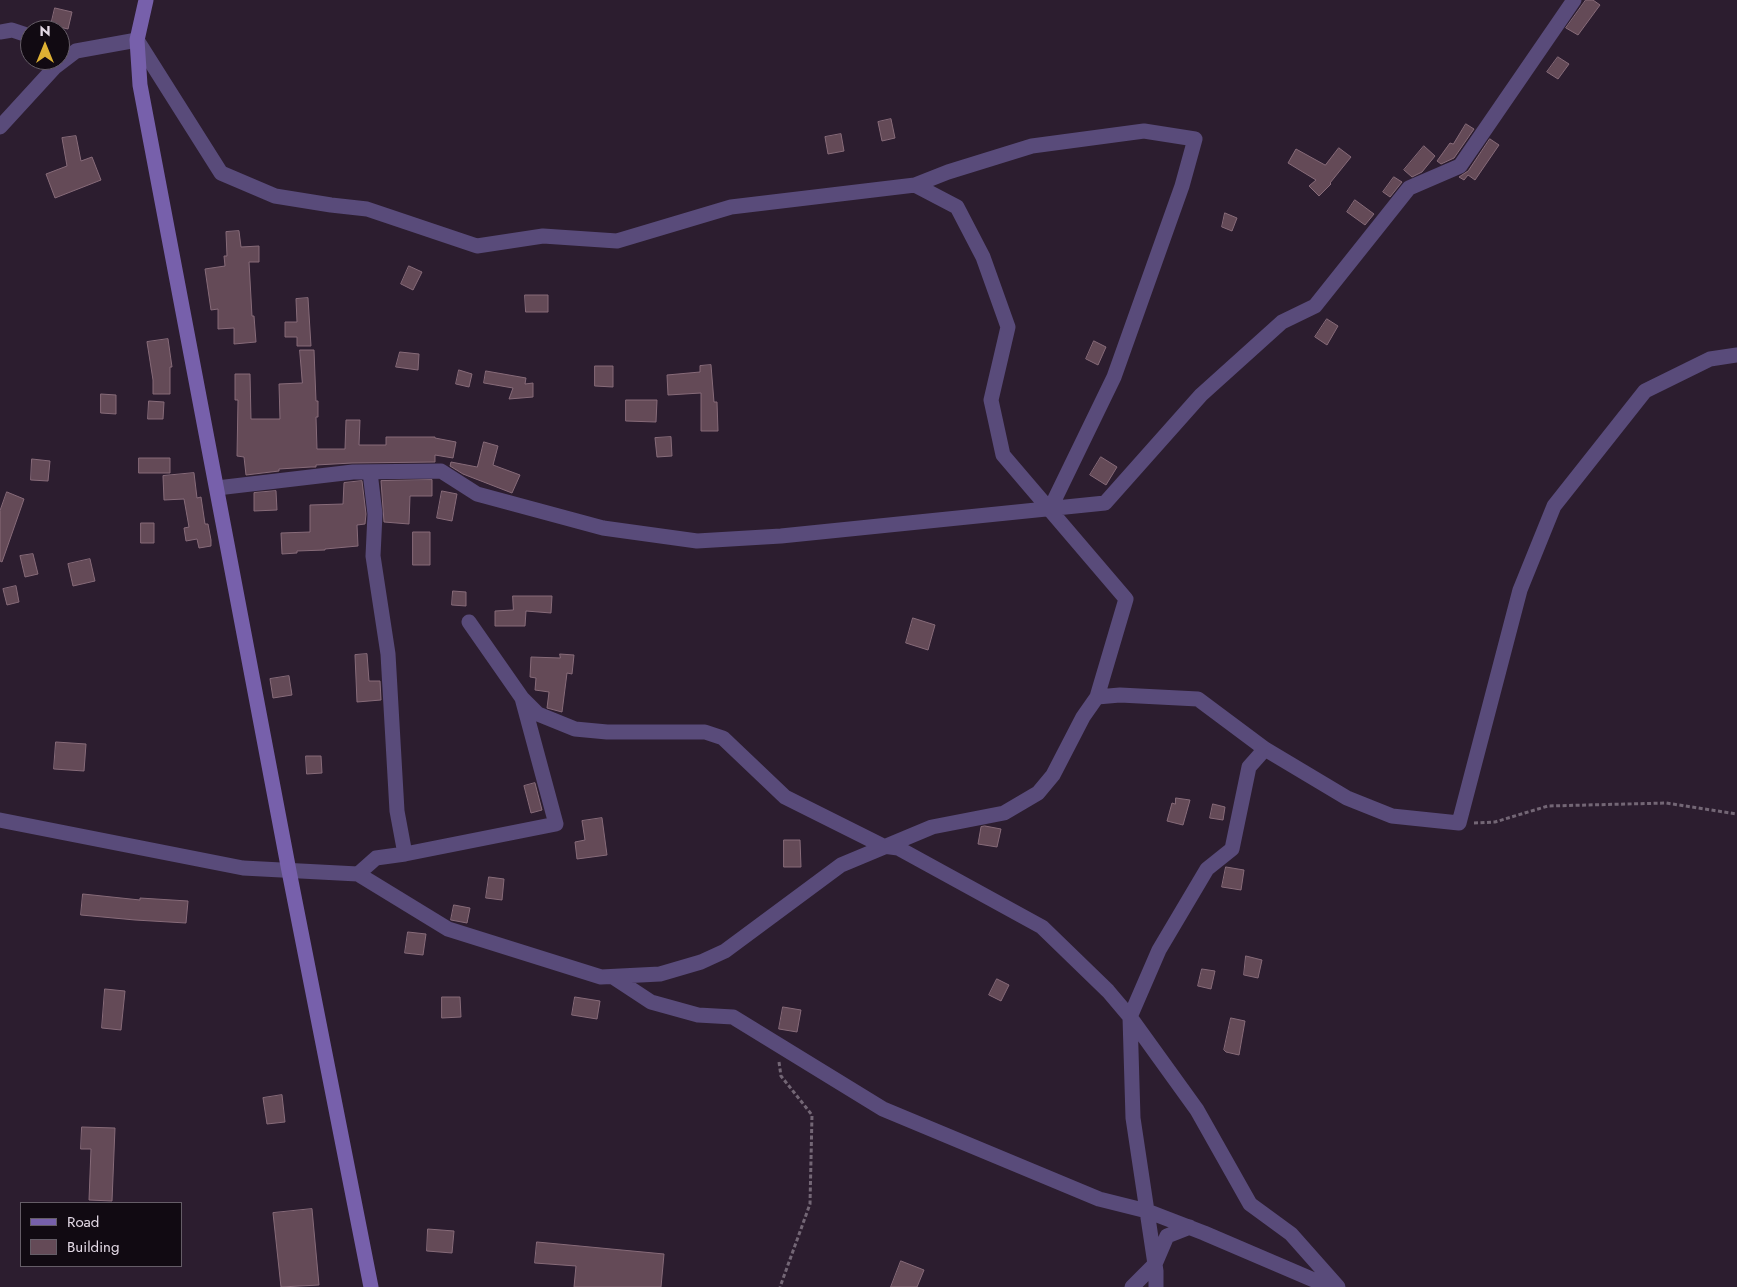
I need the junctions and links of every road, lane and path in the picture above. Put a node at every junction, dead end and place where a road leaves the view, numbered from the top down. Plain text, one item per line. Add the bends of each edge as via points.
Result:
1 (146, 0) edge
2 (1574, 0) edge
3 (0, 32) edge
4 (20, 33) edge
5 (137, 40) junction
6 (70, 49) edge
7 (76, 51) junction
8 (0, 127) edge
9 (915, 185) junction
10 (1737, 355) edge
11 (370, 472) junction
12 (217, 488) junction
13 (1050, 509) junction
14 (469, 622) dead end
15 (522, 698) junction
16 (1096, 698) junction
17 (1265, 749) junction
18 (1737, 814) edge
19 (0, 820) edge
20 (1459, 823) junction
21 (883, 846) junction
22 (405, 854) junction
23 (289, 871) junction
24 (358, 874) junction
25 (614, 977) junction
26 (1130, 1017) junction
27 (777, 1044) junction
28 (1147, 1211) junction
29 (1190, 1227) junction
30 (1155, 1264) junction
31 (371, 1287) edge
32 (780, 1287) edge
33 (1132, 1287) edge
34 (1156, 1287) edge
35 (1330, 1287) edge
36 (1338, 1287) edge

1 - 5 main road
2 - 13 street via 1460,166 1409,188 1315,306 1282,322 1201,395 1105,503
3 - 4 street
5 - 7 street
5 - 9 street via 221,173 276,196 367,208 476,246 543,236 617,241 731,207
5 - 12 main road via 140,85
6 - 7 street
7 - 8 street via 55,67
9 - 13 street via 958,207 983,256 1008,327 991,400 1003,455
9 - 13 street via 1032,146 1144,131 1195,139 1182,186 1114,377
10 - 20 street via 1710,359 1644,390 1554,506 1520,590
11 - 12 street
11 - 13 street via 441,471 476,494 603,528 697,542
11 - 22 street via 375,514 373,556 388,654 397,812
12 - 23 main road
13 - 16 street via 1126,599
14 - 15 street
15 - 21 street via 538,714 575,728 607,732 704,732 723,738 785,797
15 - 22 street via 556,824
16 - 17 street via 1120,695 1198,699
16 - 21 street via 1053,775 1038,793 1004,813 932,827
17 - 20 street via 1347,798 1392,816
17 - 26 street via 1248,767 1232,849 1207,869 1159,950
18 - 20 path via 1666,803 1548,806 1495,822
19 - 23 street via 243,868
21 - 25 street via 841,865 725,951 660,974
21 - 26 street via 898,848 1042,927
22 - 24 street via 376,858
23 - 24 street
23 - 31 main road
24 - 25 street via 448,929 601,977
25 - 27 street via 651,1002 698,1016 733,1017
26 - 28 street via 1133,1118
26 - 36 street via 1197,1110 1250,1204 1292,1234
27 - 28 street via 882,1108 1100,1198
27 - 32 path via 780,1076 812,1115 810,1204
28 - 29 street
28 - 30 street
29 - 30 street via 1167,1236
29 - 35 street
30 - 33 street
30 - 34 street

